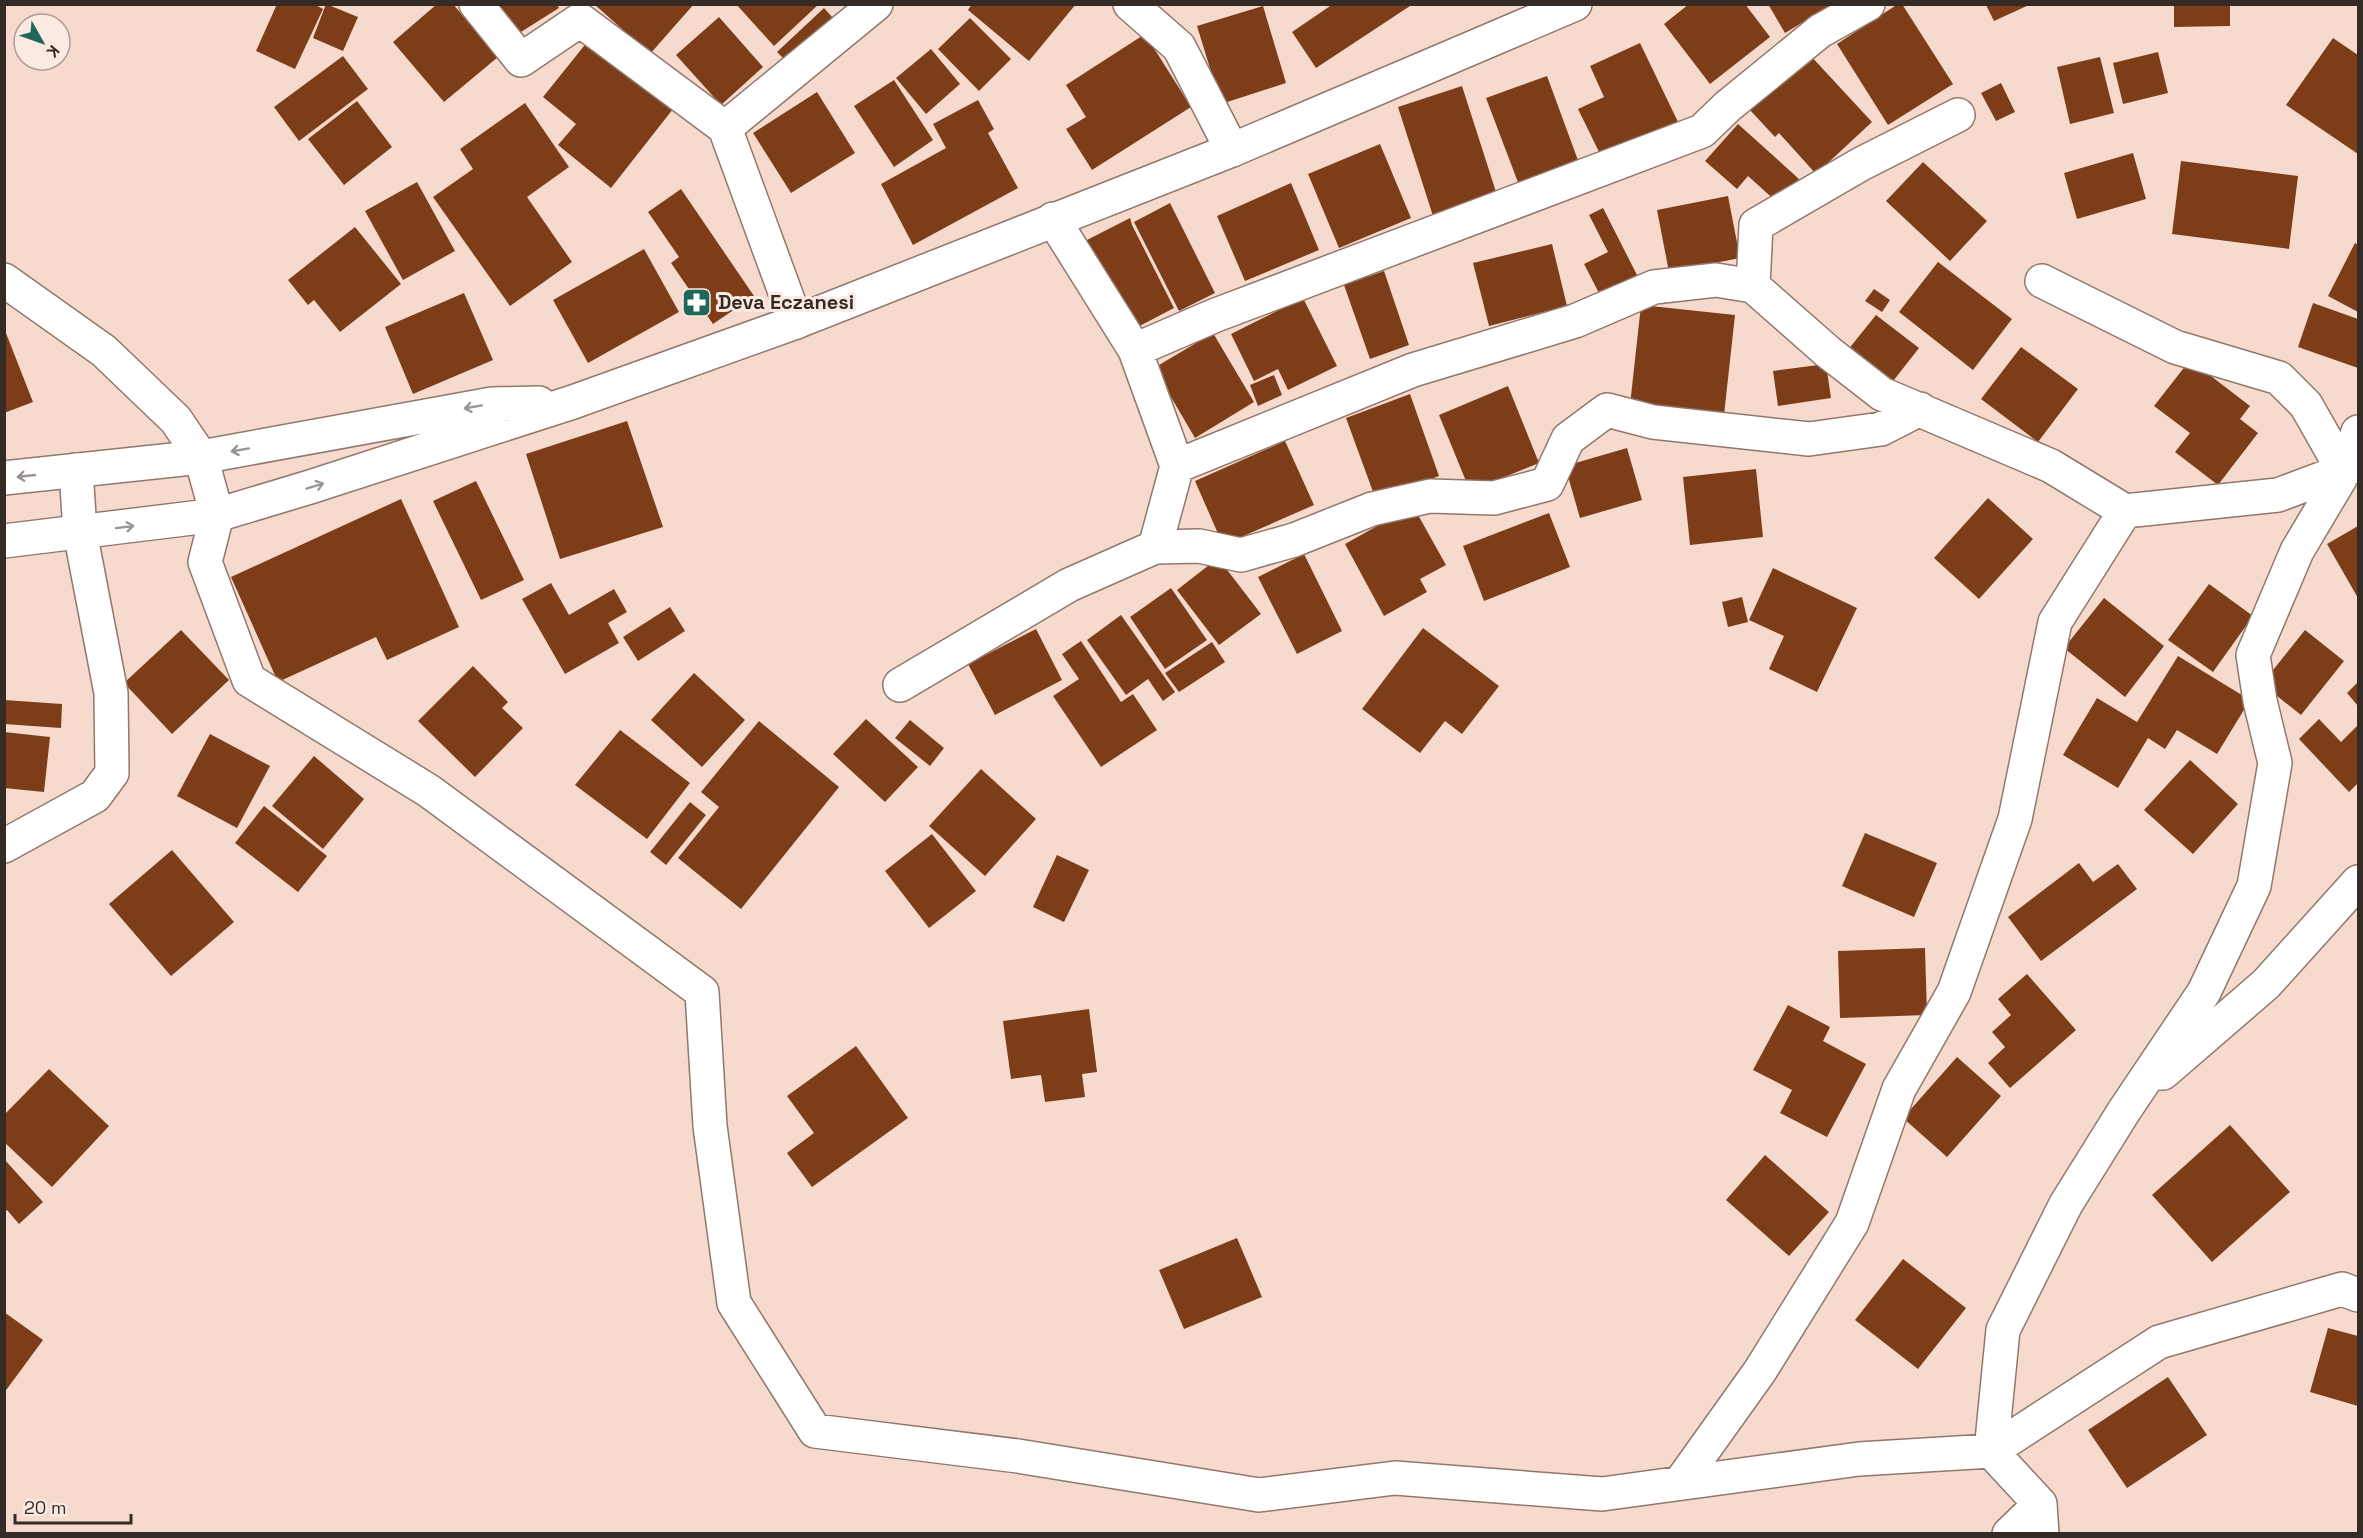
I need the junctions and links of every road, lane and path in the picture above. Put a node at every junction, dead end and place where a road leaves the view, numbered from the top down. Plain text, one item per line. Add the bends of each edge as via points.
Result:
1 (476, 4) edge
2 (876, 4) edge
3 (1130, 4) edge
4 (1575, 4) edge
5 (1868, 4) edge
6 (582, 12) edge
7 (1958, 115) dead end
8 (725, 128) junction
9 (1232, 150) junction
10 (1053, 219) junction
11 (4, 280) edge
12 (2042, 281) dead end
13 (1753, 286) junction
14 (796, 322) junction
15 (1135, 350) junction
16 (573, 402) junction
17 (1920, 409) junction
18 (2358, 432) edge
19 (201, 458) junction
20 (1177, 466) junction
21 (2351, 469) edge
22 (76, 470) junction
23 (4, 478) edge
24 (2125, 511) junction
25 (217, 515) junction
26 (80, 532) junction
27 (4, 541) edge
28 (1155, 547) junction
29 (900, 685) dead end
30 (4, 846) edge
31 (2358, 882) edge
32 (2132, 1100) junction
33 (2358, 1295) edge
34 (1991, 1451) junction
35 (1680, 1484) junction
36 (2041, 1519) edge
37 (2010, 1533) edge

1 - 6 street via 520,60
2 - 8 street
3 - 9 street via 1179,47
4 - 9 street
5 - 15 street via 1820,31 1702,131 1216,315
6 - 8 street
7 - 13 street via 1861,164 1756,225
8 - 14 street
9 - 10 street
10 - 14 street
10 - 15 street
11 - 19 street via 104,351 176,420
12 - 21 street via 2175,347 2279,378 2306,405
13 - 17 street via 1882,394
13 - 20 street via 1716,279 1654,287 1575,321 1413,370
14 - 16 street
15 - 20 street
16 -> 19 street via 492,404
25 -> 16 street
17 - 24 street via 2051,466
17 - 28 street via 1881,429 1809,439 1653,422 1607,410 1568,439 1547,483 1494,498 1430,496 1372,509 1294,540 1241,555 1199,546
18 - 21 street
19 - 22 street
19 - 25 street
20 - 28 street
21 - 24 street via 2278,495
21 - 32 street via 2297,551 2253,655 2274,763 2254,886 2204,992
22 -> 23 street
22 - 26 street
24 - 35 street via 2055,622 2015,819 1954,992 1899,1089 1852,1223 1760,1371
26 -> 25 street
25 - 35 street via 205,562 249,680 429,790 702,992 710,1126 735,1303 815,1431 1018,1456 1259,1495 1395,1478 1602,1494
26 - 27 street
26 - 30 street via 111,693 112,773 95,796
28 - 29 street via 1069,585
31 - 32 street via 2266,984
32 - 34 street via 2066,1203 2003,1330
33 - 34 street via 2342,1289 2159,1341
34 - 35 street via 1860,1459
34 - 36 street
36 - 37 street

